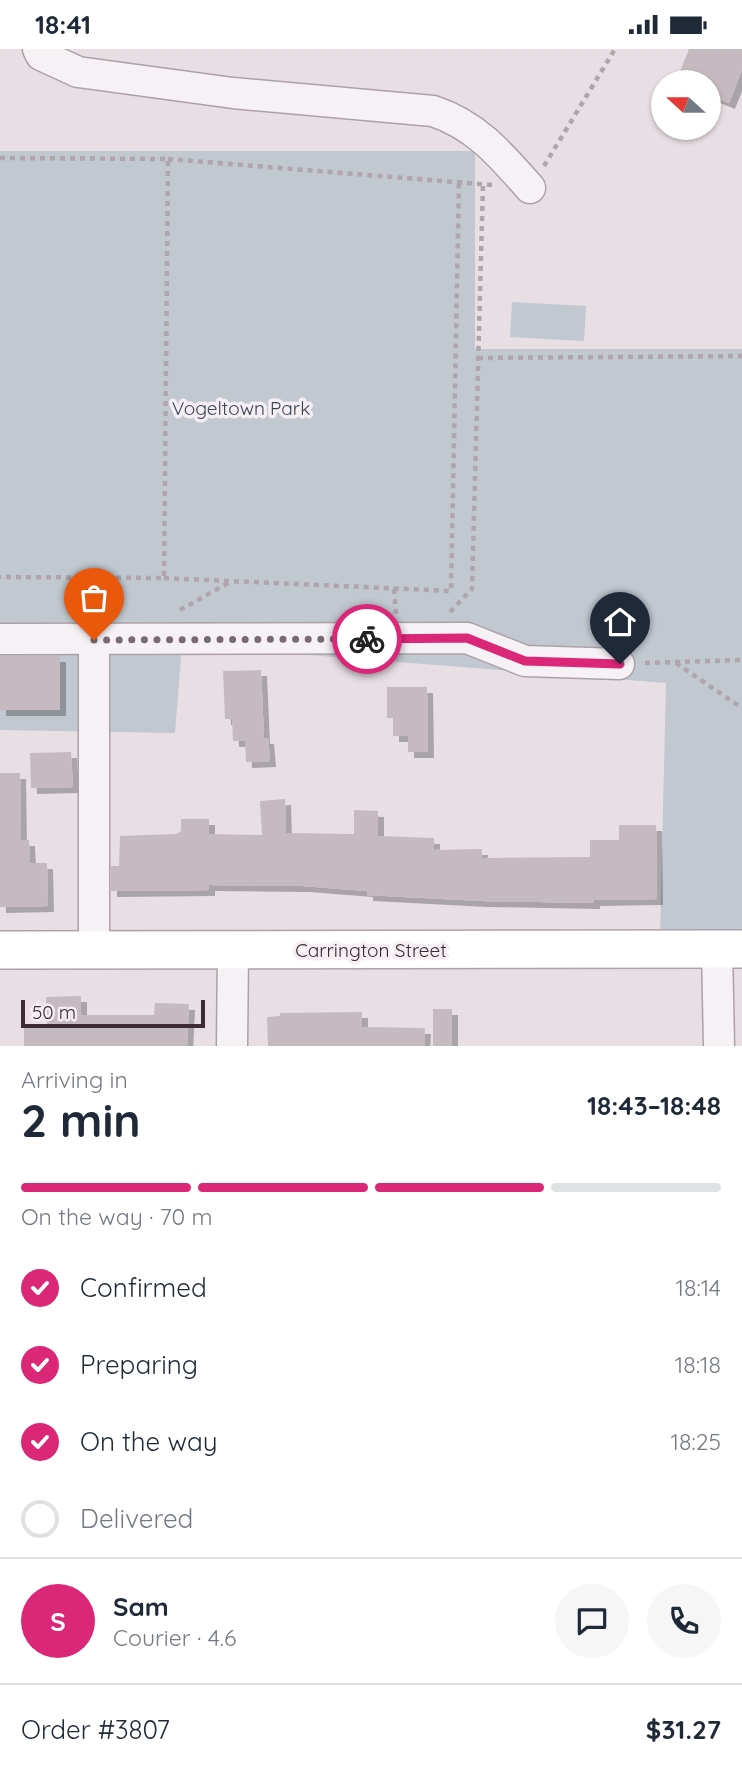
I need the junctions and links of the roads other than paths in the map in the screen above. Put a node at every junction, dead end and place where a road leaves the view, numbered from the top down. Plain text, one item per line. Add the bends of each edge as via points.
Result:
1 (38, 49) edge
2 (530, 188) road end
3 (0, 639) edge
4 (94, 640) junction
5 (620, 664) road end
6 (730, 949) edge
7 (0, 950) edge
8 (94, 950) junction
9 (233, 951) junction
10 (232, 1046) edge
11 (719, 1046) edge

1 - 2 street via 41,55 78,72 233,93 433,111 475,131
3 - 4 street
4 - 5 street via 467,638 525,661
4 - 8 street
6 - 9 main road, Carrington Street
6 - 11 street
7 - 8 main road, Carrington Street
8 - 9 main road, Carrington Street
9 - 10 street

